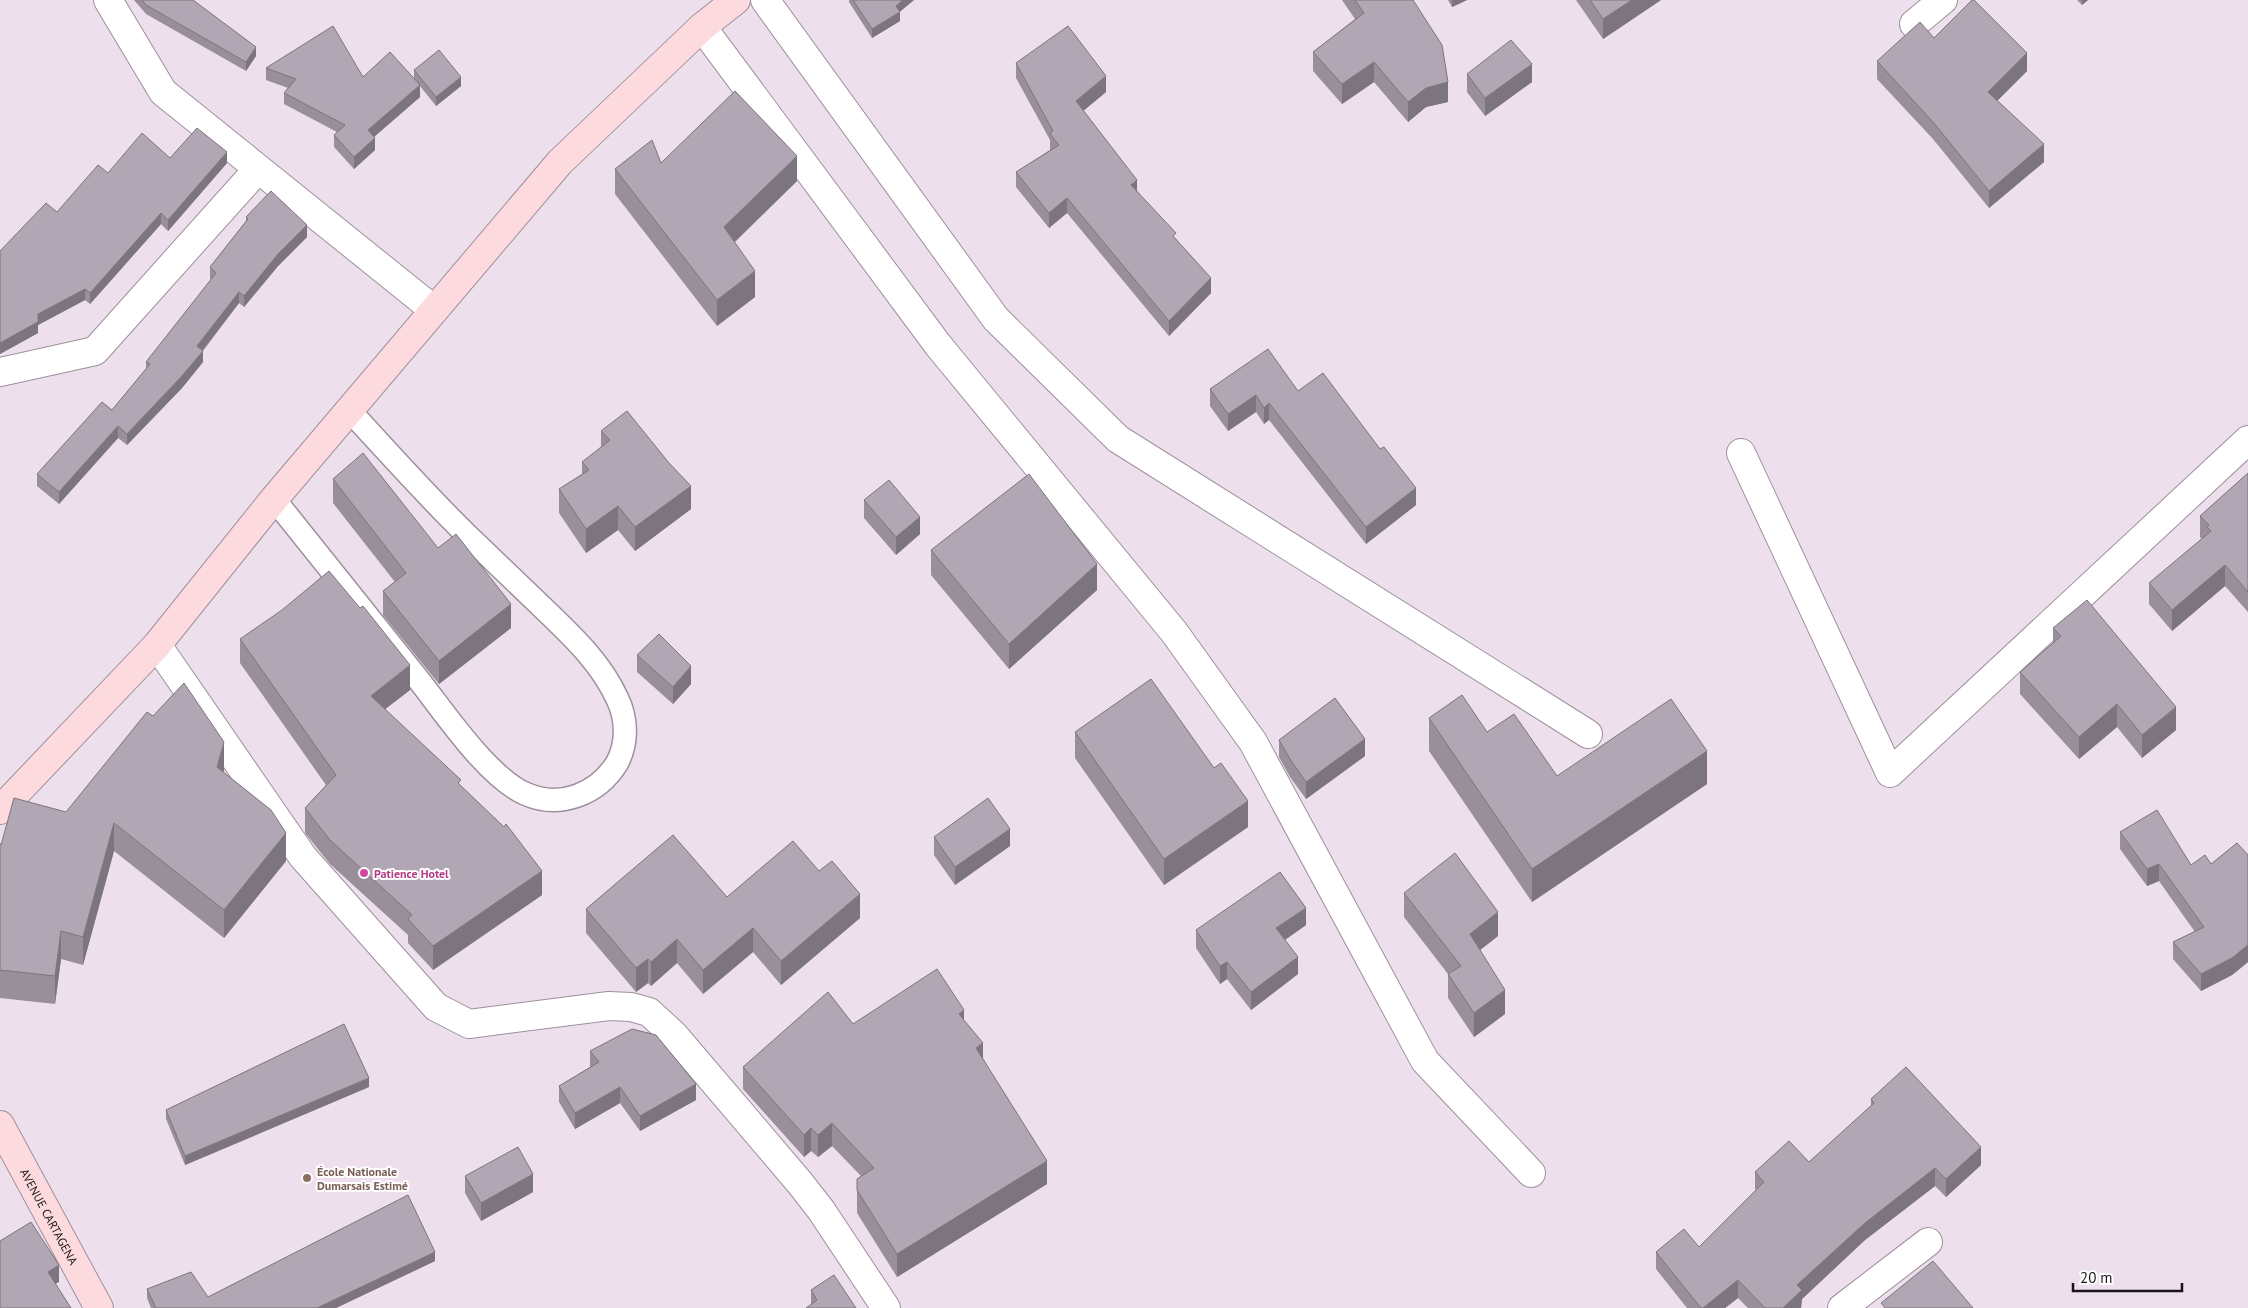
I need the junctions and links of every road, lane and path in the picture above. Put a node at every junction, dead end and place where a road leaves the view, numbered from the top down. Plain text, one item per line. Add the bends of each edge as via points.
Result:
1 (108, 0) edge
2 (736, 0) edge
3 (765, 0) edge
4 (1943, 0) edge
5 (1914, 24) dead end
6 (702, 27) junction
7 (258, 169) junction
8 (434, 310) junction
9 (0, 372) edge
10 (349, 410) junction
11 (2248, 440) edge
12 (1741, 453) dead end
13 (274, 499) junction
14 (157, 645) junction
15 (1588, 734) dead end
16 (0, 810) edge
17 (0, 1125) edge
18 (1531, 1173) dead end
19 (1928, 1242) dead end
20 (100, 1308) edge
21 (886, 1308) edge
22 (1842, 1308) edge

1 - 7 street via 163,92
2 - 6 main road
3 - 15 street via 996,319 1118,440
4 - 5 street
6 - 8 main road via 560,162
6 - 18 street via 938,345 1174,632 1253,742 1425,1061
7 - 8 street
7 - 9 street via 95,351
8 - 10 main road
10 - 13 main road
10 - 13 lane via 457,525 587,651 605,677 623,713 623,746 608,775 580,796 565,800 543,800 510,785 462,735
11 - 12 street via 1890,773
13 - 14 main road
14 - 16 main road
14 - 21 street via 302,857 436,1008 469,1024 610,1006 649,1012 674,1035 800,1182
17 - 20 main road, AVENUE CARTAGENA
19 - 22 street

